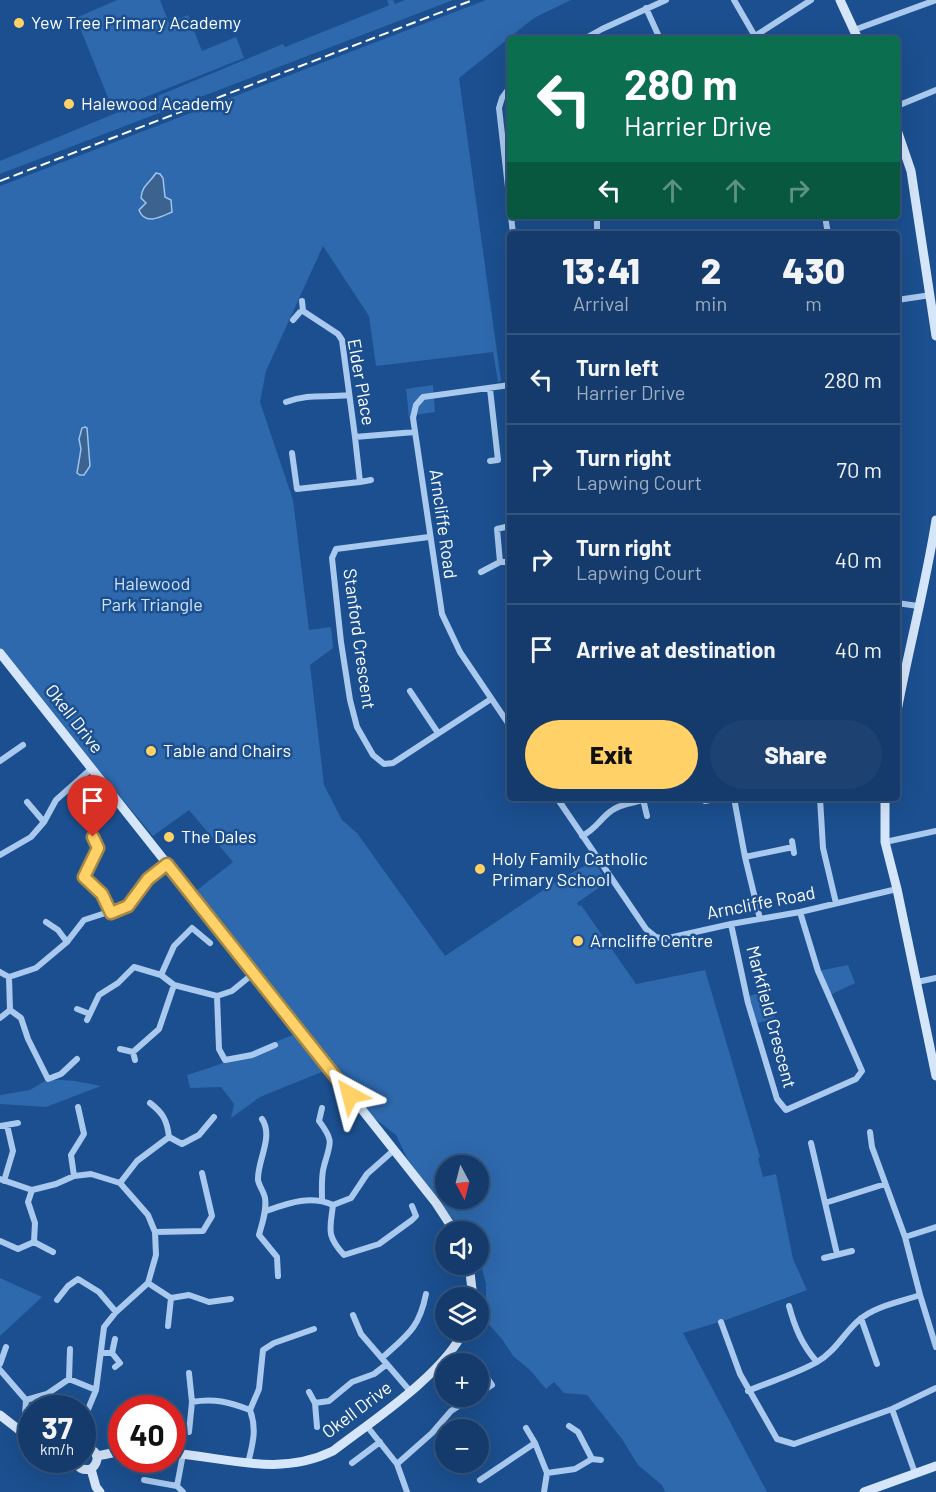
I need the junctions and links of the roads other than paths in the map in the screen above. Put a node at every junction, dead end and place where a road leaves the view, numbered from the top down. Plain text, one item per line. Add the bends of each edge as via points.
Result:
1 (666, 0) edge
2 (734, 0) edge
3 (811, 0) edge
4 (840, 0) edge
5 (936, 0) edge
6 (646, 8) junction
7 (856, 34) edge
8 (590, 36) edge
9 (659, 36) edge
10 (755, 36) edge
11 (757, 36) edge
12 (936, 90) edge
13 (507, 91) edge
14 (900, 105) edge
15 (900, 139) edge
16 (507, 169) edge
17 (931, 296) junction
18 (900, 300) edge
19 (302, 301) dead end
20 (935, 311) edge
21 (305, 312) junction
22 (293, 320) dead end
23 (936, 336) edge
24 (507, 386) edge
25 (490, 389) junction
26 (349, 395) junction
27 (286, 402) dead end
28 (415, 432) junction
29 (355, 437) junction
30 (292, 453) dead end
31 (490, 461) dead end
32 (371, 480) dead end
33 (360, 482) junction
34 (936, 520) edge
35 (507, 527) edge
36 (429, 537) junction
37 (500, 562) junction
38 (507, 562) edge
39 (481, 572) dead end
40 (900, 603) edge
41 (918, 606) junction
42 (0, 653) edge
43 (410, 691) dead end
44 (900, 696) edge
45 (491, 699) junction
46 (507, 720) edge
47 (438, 733) junction
48 (23, 745) dead end
49 (0, 761) edge
50 (92, 768) junction
51 (559, 801) edge
52 (637, 801) edge
53 (643, 801) edge
54 (735, 801) edge
55 (820, 801) edge
56 (885, 801) edge
57 (27, 802) dead end
58 (647, 816) dead end
59 (44, 822) junction
60 (936, 831) edge
61 (582, 836) junction
62 (93, 837) dead end
63 (885, 842) junction
64 (793, 847) dead end
65 (0, 855) edge
66 (745, 857) junction
67 (167, 864) junction
68 (897, 888) junction
69 (836, 903) junction
70 (800, 912) junction
71 (111, 913) junction
72 (760, 919) junction
73 (191, 920) dead end
74 (46, 922) dead end
75 (731, 924) junction
76 (192, 928) junction
77 (68, 942) junction
78 (210, 944) dead end
79 (0, 972) edge
80 (254, 973) junction
81 (161, 975) junction
82 (9, 977) junction
83 (936, 978) edge
84 (917, 982) junction
85 (174, 985) junction
86 (218, 996) junction
87 (77, 1009) dead end
88 (10, 1010) junction
89 (0, 1018) edge
90 (275, 1045) dead end
91 (120, 1049) dead end
92 (133, 1052) junction
93 (77, 1059) dead end
94 (135, 1060) dead end
95 (936, 1076) edge
96 (150, 1103) dead end
97 (78, 1107) dead end
98 (322, 1108) dead end
99 (214, 1117) dead end
100 (262, 1119) dead end
101 (18, 1124) dead end
102 (3, 1126) edge
103 (870, 1132) dead end
104 (169, 1137) junction
105 (811, 1143) dead end
106 (394, 1150) junction
107 (202, 1173) dead end
108 (74, 1176) junction
109 (2, 1180) edge
110 (120, 1183) junction
111 (885, 1184) junction
112 (32, 1190) junction
113 (322, 1200) junction
114 (825, 1203) junction
115 (333, 1205) junction
116 (412, 1206) dead end
117 (266, 1211) junction
118 (448, 1221) edge
119 (936, 1227) edge
120 (155, 1232) junction
121 (905, 1237) junction
122 (0, 1241) edge
123 (34, 1242) junction
124 (852, 1251) dead end
125 (53, 1252) dead end
126 (837, 1254) junction
127 (824, 1258) dead end
128 (278, 1276) dead end
129 (148, 1283) junction
130 (426, 1294) dead end
131 (920, 1296) junction
132 (171, 1298) junction
133 (231, 1299) dead end
134 (57, 1300) dead end
135 (789, 1306) dead end
136 (116, 1312) junction
137 (353, 1315) dead end
138 (861, 1318) junction
139 (721, 1322) dead end
140 (168, 1326) dead end
141 (314, 1329) dead end
142 (115, 1339) dead end
143 (457, 1341) edge
144 (6, 1347) dead end
145 (936, 1347) edge
146 (70, 1349) dead end
147 (100, 1353) junction
148 (112, 1353) junction
149 (382, 1358) junction
150 (817, 1362) junction
151 (0, 1364) edge
152 (387, 1364) junction
153 (877, 1364) dead end
154 (115, 1368) dead end
155 (0, 1370) edge
156 (189, 1373) dead end
157 (69, 1380) junction
158 (489, 1381) edge
159 (492, 1385) junction
160 (489, 1387) edge
161 (500, 1387) dead end
162 (936, 1388) edge
163 (96, 1390) junction
164 (410, 1391) junction
165 (748, 1391) junction
166 (309, 1392) dead end
167 (22, 1395) edge
168 (44, 1395) edge
169 (94, 1395) edge
170 (192, 1402) junction
171 (315, 1403) junction
172 (458, 1407) edge
173 (892, 1409) junction
174 (250, 1410) junction
175 (0, 1415) edge
176 (366, 1425) junction
177 (569, 1426) dead end
178 (317, 1427) dead end
179 (526, 1428) dead end
180 (18, 1429) edge
181 (189, 1432) dead end
182 (380, 1442) junction
183 (535, 1443) junction
184 (108, 1454) edge
185 (186, 1454) edge
186 (97, 1456) joint
187 (592, 1460) junction
188 (601, 1460) dead end
189 (248, 1463) junction
190 (352, 1463) dead end
191 (96, 1464) edge
192 (397, 1464) junction
193 (936, 1466) edge
194 (93, 1473) edge
195 (179, 1473) edge
196 (547, 1473) junction
197 (915, 1473) junction
198 (144, 1480) dead end
199 (480, 1480) dead end
200 (177, 1486) junction
201 (100, 1492) edge
202 (183, 1492) edge
203 (407, 1492) edge
204 (544, 1492) edge
205 (864, 1492) edge

1 - 6 street
2 - 10 street
3 - 11 street
4 - 7 street
5 - 7 street
6 - 8 street
6 - 9 street
12 - 14 street
13 - 16 street via 499,108
15 - 17 street via 911,171
17 - 18 street
17 - 20 street
19 - 21 street
20 - 23 street
21 - 22 street
21 - 26 street, Elder Place via 342,340
24 - 25 street, Arncliffe Road
25 - 28 street, Arncliffe Road via 423,397 413,418
25 - 31 street via 498,460
26 - 27 street via 306,395
26 - 29 street, Elder Place
28 - 29 street
28 - 36 street, Arncliffe Road
29 - 33 street, Elder Place
30 - 33 street via 297,489
32 - 33 street
34 - 41 street
35 - 37 street via 496,529
36 - 45 street, Arncliffe Road via 442,614 460,652
36 - 47 street, Stanford Crescent via 336,549 332,558 350,700 357,727 373,755 384,764 393,763
37 - 38 street
37 - 39 street
40 - 41 street
41 - 44 street
42 - 50 street, Okell Drive
43 - 47 street
45 - 46 street, Arncliffe Road
45 - 47 street, Stanford Crescent
48 - 49 street
50 - 59 street via 56,800
50 - 67 street, Okell Drive
51 - 61 street, Arncliffe Road
52 - 61 street via 609,812 596,828
53 - 58 street
54 - 66 street
55 - 69 street via 823,848
56 - 63 street
57 - 59 street
59 - 65 street via 31,837
60 - 63 street
61 - 75 street, Arncliffe Road via 646,929 656,937 664,939
62 - 71 street via 98,848 84,877 102,894
63 - 68 street
64 - 66 street
66 - 72 street
67 - 71 street via 148,879 128,906
67 - 80 street, Okell Drive
68 - 69 street, Arncliffe Road
68 - 84 street
69 - 70 street, Arncliffe Road
70 - 72 street, Arncliffe Road
70 - 75 street, Markfield Crescent via 818,971 862,1071 856,1079 786,1110 777,1100 748,1003
71 - 77 street via 84,920
72 - 75 street, Arncliffe Road
73 - 76 street
74 - 77 street
76 - 78 street
76 - 81 street via 174,946
77 - 82 street via 36,968
79 - 82 street
80 - 86 street via 232,991
80 - 106 street, Okell Drive
81 - 85 street
81 - 87 street via 134,967 99,995 88,1017
82 - 88 street
83 - 84 street
84 - 95 street
85 - 86 street
85 - 92 street via 159,1029
86 - 90 street via 219,1049 225,1060
88 - 89 street
88 - 93 street via 21,1018 48,1079 62,1074
91 - 92 street
92 - 94 street
96 - 104 street via 164,1114
97 - 108 street via 84,1134 71,1155
98 - 113 street via 319,1121 331,1148 324,1167
99 - 104 street via 199,1135 182,1144
100 - 117 street via 266,1140 258,1181
101 - 102 street
102 - 109 street via 13,1151
103 - 111 street
104 - 110 street via 137,1161
105 - 114 street
106 - 115 street via 367,1174 351,1198
106 - 118 street, Okell Drive
107 - 120 street via 212,1216 203,1231
108 - 110 street via 91,1174
108 - 112 street
109 - 112 street
110 - 120 street via 148,1215
111 - 114 street
111 - 121 street
112 - 123 street via 28,1202 35,1223
113 - 115 street
113 - 117 street via 296,1201
114 - 126 street
115 - 116 street via 329,1234 344,1255 379,1244 419,1218
117 - 128 street via 259,1235 277,1257
119 - 121 street
120 - 129 street via 156,1255
121 - 131 street
122 - 123 street via 18,1249
123 - 125 street
124 - 126 street
126 - 127 street
129 - 132 street
129 - 136 street
130 - 149 street via 413,1330
131 - 138 street
131 - 145 street
132 - 133 street via 189,1295 209,1302
132 - 140 street
134 - 136 street via 78,1279 99,1292
135 - 150 street via 805,1349
136 - 147 street via 104,1327
137 - 149 street via 361,1334
138 - 150 street via 832,1352
138 - 153 street
139 - 165 street
141 - 174 street via 263,1350 259,1389
142 - 148 street
143 - 164 street, Okell Drive via 441,1364
144 - 151 street
146 - 157 street
147 - 148 street
147 - 163 street
148 - 154 street via 120,1363
149 - 152 street
150 - 165 street
152 - 164 street
152 - 171 street via 344,1387 329,1401
155 - 167 street
156 - 170 street
157 - 163 street
157 - 168 street
158 - 159 street
159 - 160 street
159 - 161 street
162 - 173 street
163 - 169 street
164 - 176 street, Okell Drive
165 - 173 street via 777,1439 794,1444
166 - 171 street
170 - 174 street via 228,1401
170 - 181 street
171 - 178 street
172 - 192 street
173 - 197 street
174 - 189 street via 255,1436
175 - 180 street
176 - 182 street
176 - 189 street, Okell Drive via 333,1451 309,1461 279,1466
177 - 187 street via 578,1432
179 - 183 street
182 - 190 street
182 - 192 street
183 - 196 street
183 - 199 street
184 - 186 street
185 - 189 street, Okell Drive
186 - 191 street
187 - 188 street
187 - 196 street via 575,1469
192 - 203 street
193 - 197 street
194 - 201 street
195 - 200 street
196 - 204 street
197 - 205 street
198 - 200 street
200 - 202 street

